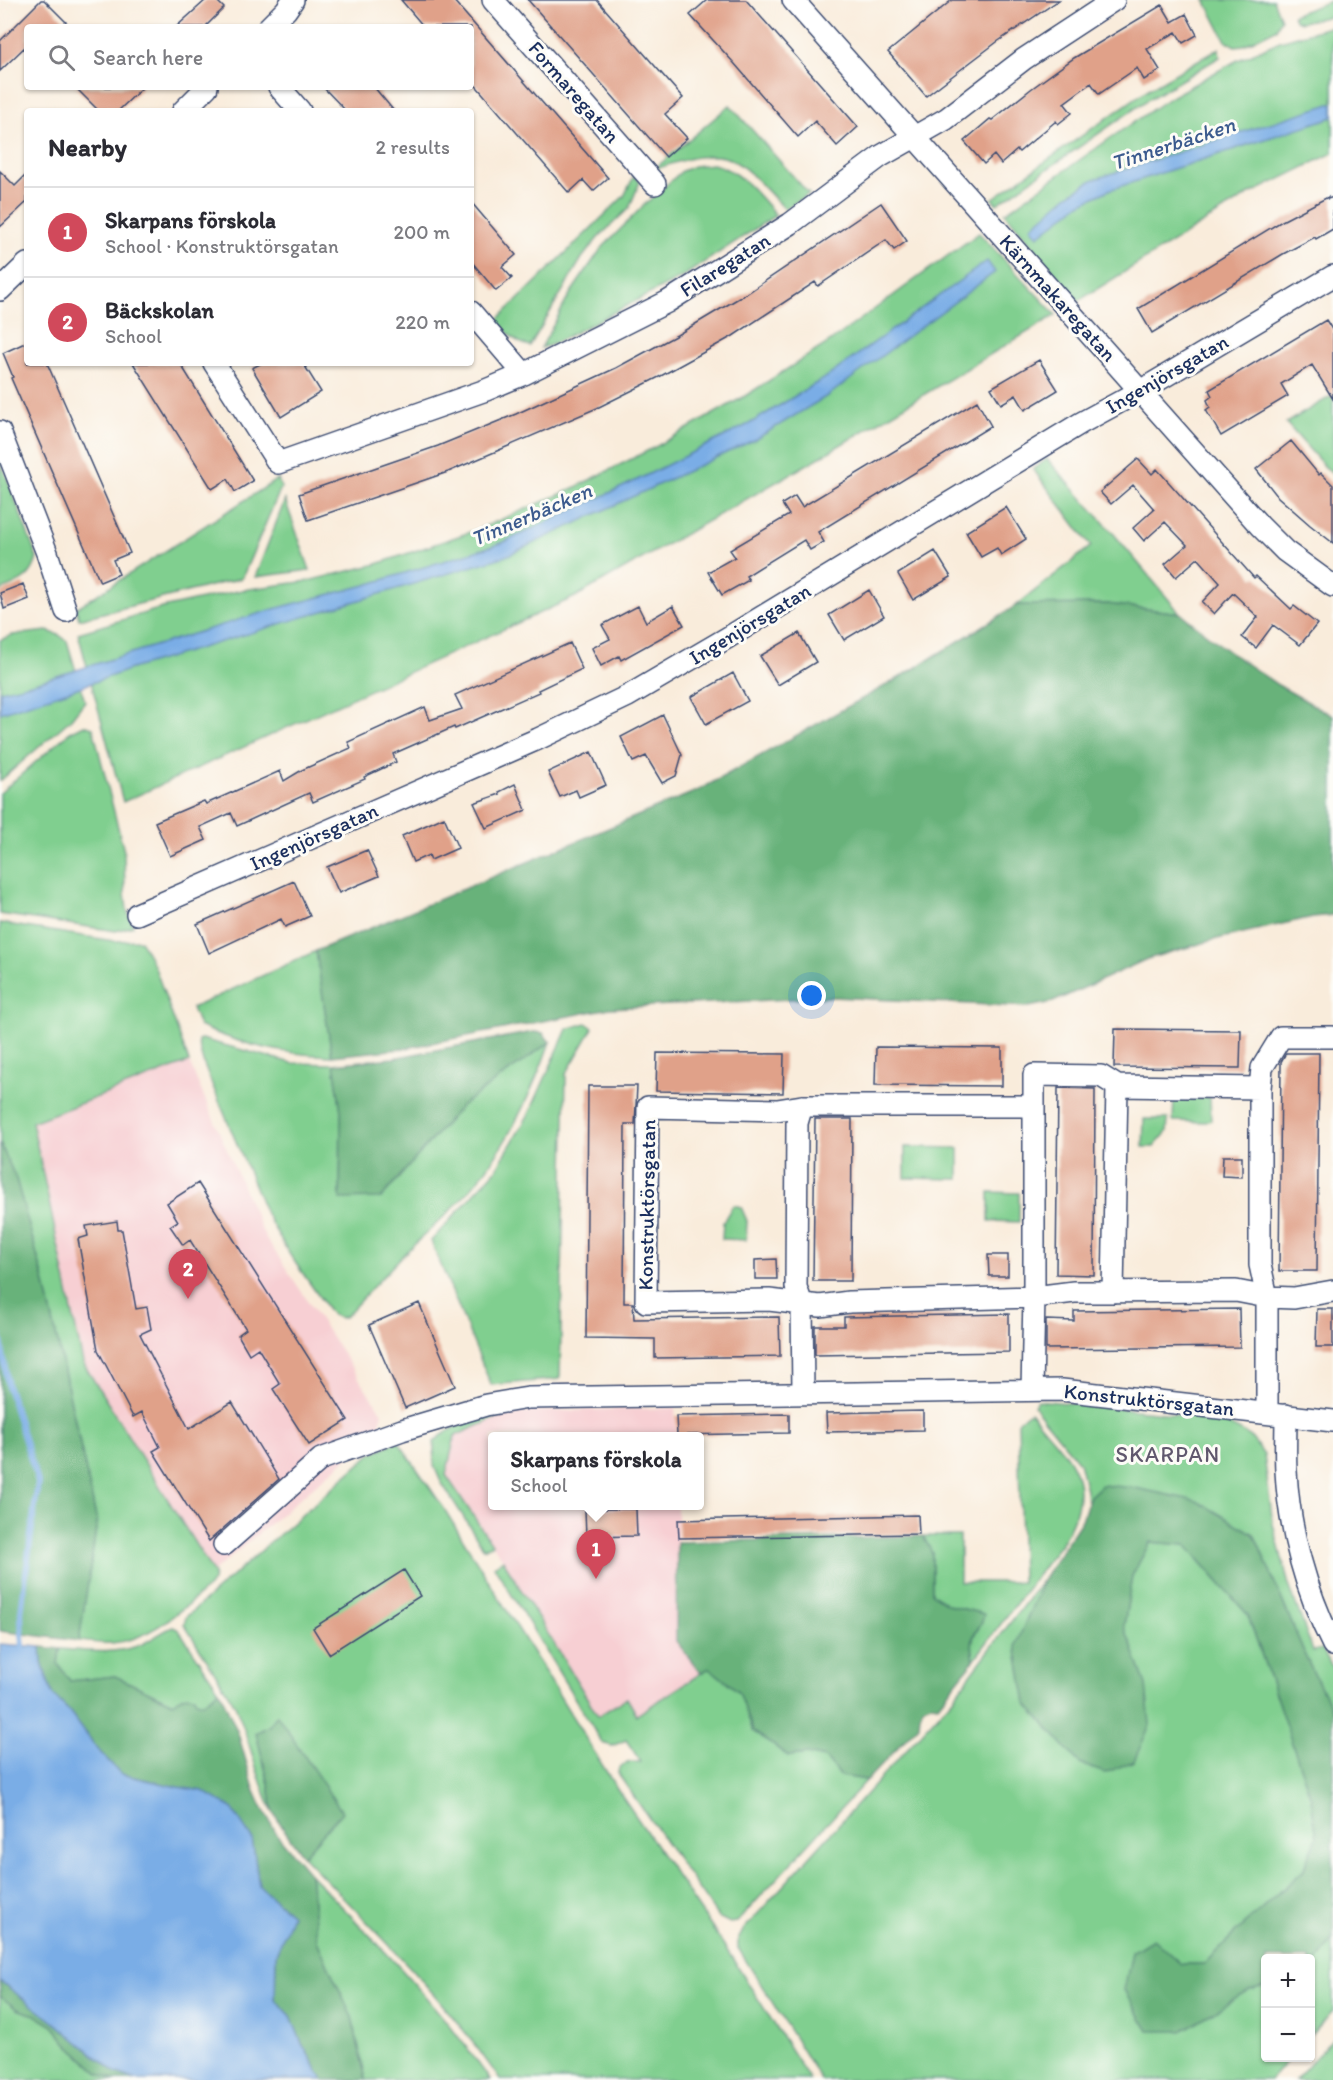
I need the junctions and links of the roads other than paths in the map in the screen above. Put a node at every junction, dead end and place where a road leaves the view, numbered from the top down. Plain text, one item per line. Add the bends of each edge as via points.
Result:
1 (293, 0) edge
2 (493, 0) edge
3 (793, 0) edge
4 (1114, 0) edge
5 (272, 24) edge
6 (204, 90) edge
7 (282, 90) edge
8 (186, 108) edge
9 (297, 108) edge
10 (914, 137) junction
11 (655, 184) dead end
12 (24, 267) edge
13 (1333, 276) edge
14 (0, 290) edge
15 (474, 316) edge
16 (216, 366) edge
17 (524, 374) junction
18 (1140, 391) junction
19 (0, 432) edge
20 (1333, 586) edge
21 (66, 611) dead end
22 (136, 914) dead end
23 (1333, 1037) edge
24 (1117, 1086) junction
25 (1260, 1088) junction
26 (802, 1106) junction
27 (1034, 1106) junction
28 (1333, 1291) edge
29 (1113, 1292) junction
30 (1267, 1297) junction
31 (1034, 1298) junction
32 (801, 1304) junction
33 (1032, 1390) junction
34 (803, 1394) junction
35 (1276, 1414) junction
36 (1333, 1421) edge
37 (224, 1545) dead end
38 (1333, 1645) edge

1 - 5 street
2 - 11 street, Formaregatan
3 - 10 street, Kärnmakaregatan
4 - 10 street, Filaregatan via 1024,59 946,119
6 - 8 street
7 - 9 street
10 - 17 street, Filaregatan via 881,156 790,224 667,302
10 - 18 street, Kärnmakaregatan
12 - 14 street
13 - 18 street, Ingenjörsgatan
15 - 17 street
16 - 17 street, Filaregatan via 278,463
18 - 20 street, Kärnmakaregatan via 1260,526 1285,551
18 - 22 street, Ingenjörsgatan via 628,696
19 - 21 street
23 - 25 street via 1281,1037 1262,1068
24 - 25 street
24 - 27 street via 1101,1076 1034,1075
24 - 29 street
25 - 30 street via 1260,1265
26 - 27 street, Konstruktörsgatan
26 - 32 street via 797,1124 796,1268
26 - 32 street, Konstruktörsgatan via 777,1110 648,1107 646,1302 769,1300
27 - 31 street
28 - 30 street, Konstruktörsgatan via 1293,1298
29 - 30 street, Konstruktörsgatan via 1236,1291
29 - 31 street, Konstruktörsgatan
30 - 35 street
31 - 32 street, Konstruktörsgatan
31 - 33 street
32 - 34 street
33 - 34 street, Konstruktörsgatan
33 - 35 street, Konstruktörsgatan
34 - 37 street, Konstruktörsgatan via 528,1398 486,1405 321,1459
35 - 36 street, Konstruktörsgatan
35 - 38 street via 1294,1535 1311,1593

